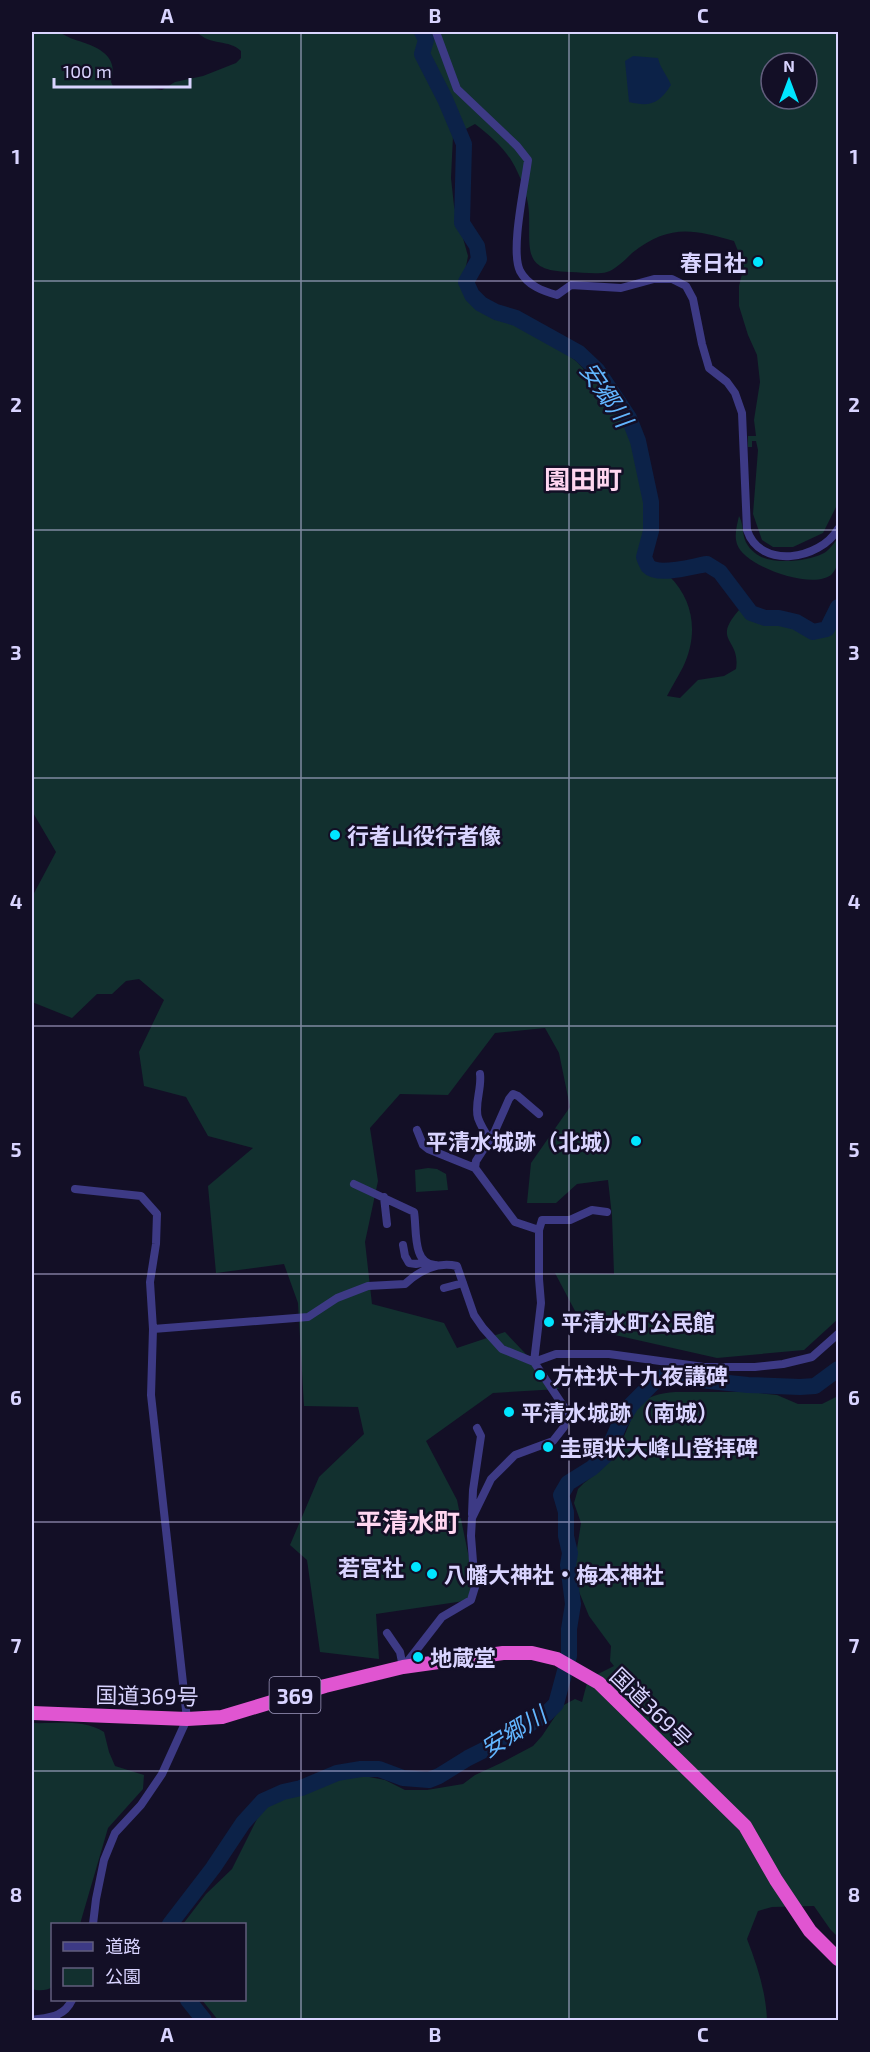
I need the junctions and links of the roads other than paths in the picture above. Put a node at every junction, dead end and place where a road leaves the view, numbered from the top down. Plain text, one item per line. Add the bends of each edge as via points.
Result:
1 (436, 32) edge
2 (838, 529) edge
3 (480, 1074) dead end
4 (539, 1114) dead end
5 (417, 1130) dead end
6 (490, 1140) junction
7 (474, 1168) junction
8 (354, 1184) dead end
9 (75, 1189) dead end
10 (384, 1197) junction
11 (607, 1212) dead end
12 (387, 1224) dead end
13 (539, 1230) junction
14 (403, 1245) dead end
15 (425, 1262) junction
16 (436, 1265) junction
17 (463, 1283) junction
18 (444, 1288) dead end
19 (153, 1329) junction
20 (838, 1334) edge
21 (534, 1362) junction
22 (477, 1428) dead end
23 (472, 1518) junction
24 (387, 1633) dead end
25 (403, 1667) junction
26 (32, 1713) edge
27 (187, 1719) junction
28 (93, 1923) edge
29 (838, 1959) edge
30 (72, 2001) edge
31 (55, 2018) edge
32 (32, 2020) edge

1 - 2 street via 457,89 528,160 517,249 520,271 537,289 557,295 571,285 621,288 654,279 672,279 686,286 696,309 710,368 727,381 742,413 749,538 758,549 774,557 797,555 823,545
3 - 6 street via 478,1118
4 - 6 street via 513,1094
5 - 7 street via 428,1149
6 - 7 street
7 - 13 street via 515,1222
8 - 10 street
9 - 19 street via 141,1196 157,1214 150,1282
10 - 12 street
10 - 15 street via 414,1212 418,1249
11 - 13 street via 592,1210 570,1220 542,1220
13 - 21 street via 541,1303
14 - 15 street via 409,1263
15 - 16 street
16 - 17 street via 457,1266
16 - 19 street via 405,1284 377,1284 348,1293 308,1317
17 - 18 street
17 - 21 street via 474,1316 483,1328 502,1349
19 - 27 street via 151,1395
20 - 21 street via 812,1357 755,1367 704,1367 609,1354 556,1354
21 - 23 street via 564,1407 564,1426 553,1441 515,1455 490,1479
22 - 23 street via 481,1436
23 - 25 street via 475,1587 471,1600 442,1617
24 - 25 street via 400,1652
25 - 27 highway, 国道369号 / 369 via 222,1717
25 - 29 highway, 国道369号 / 369 via 503,1653 532,1653 557,1659 597,1682 745,1826 810,1931
26 - 27 highway, 国道369号 / 369
27 - 28 street via 162,1774 115,1833 104,1860
30 - 31 street via 67,2010
31 - 32 street

